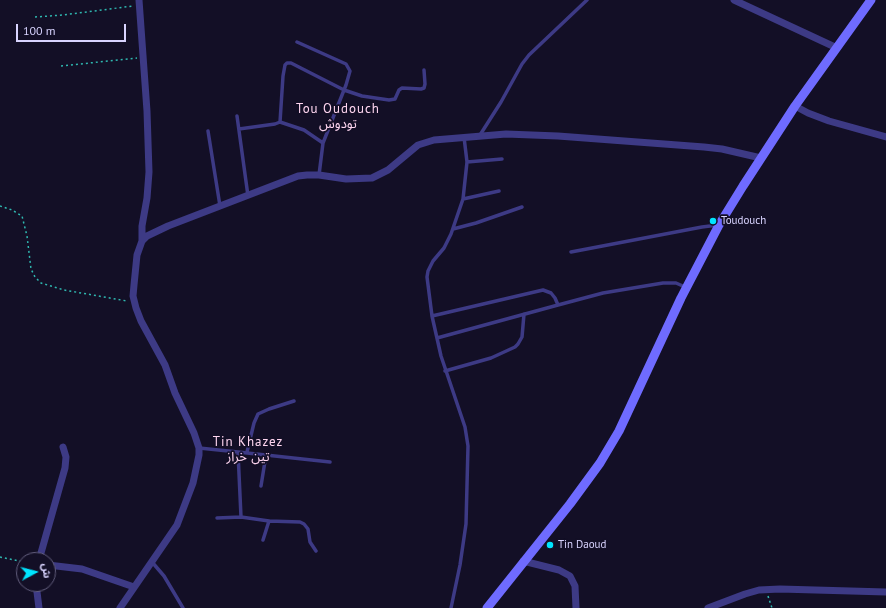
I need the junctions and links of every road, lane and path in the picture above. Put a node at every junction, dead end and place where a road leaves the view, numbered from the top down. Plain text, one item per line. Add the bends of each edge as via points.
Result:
1 (586, 0) edge
2 (734, 0) edge
3 (871, 0) edge
4 (139, 3) edge
5 (35, 18) dead end
6 (297, 42) dead end
7 (837, 48) junction
8 (143, 58) junction
9 (61, 66) dead end
10 (424, 70) dead end
11 (344, 90) junction
12 (796, 106) junction
13 (237, 116) dead end
14 (280, 122) junction
15 (239, 129) junction
16 (208, 131) dead end
17 (480, 135) junction
18 (464, 137) junction
19 (886, 137) edge
20 (323, 143) junction
21 (761, 158) junction
22 (502, 159) dead end
23 (467, 162) junction
24 (319, 174) junction
25 (499, 191) dead end
26 (248, 196) junction
27 (463, 199) junction
28 (0, 206) edge
29 (220, 206) junction
30 (522, 207) dead end
31 (719, 225) junction
32 (453, 229) junction
33 (142, 241) junction
34 (572, 252) dead end
35 (687, 289) junction
36 (135, 303) junction
37 (558, 305) junction
38 (524, 314) junction
39 (432, 316) junction
40 (437, 338) junction
41 (445, 371) junction
42 (294, 401) dead end
43 (64, 447) dead end
44 (199, 448) junction
45 (238, 452) junction
46 (247, 452) junction
47 (266, 455) junction
48 (330, 462) dead end
49 (261, 486) dead end
50 (241, 517) junction
51 (217, 518) dead end
52 (269, 521) junction
53 (263, 540) dead end
54 (316, 551) dead end
55 (40, 552) edge
56 (0, 557) edge
57 (16, 560) edge
58 (152, 562) junction
59 (523, 562) junction
60 (56, 566) edge
61 (134, 587) junction
62 (766, 589) junction
63 (37, 592) edge
64 (886, 592) edge
65 (38, 608) edge
66 (120, 608) edge
67 (183, 608) edge
68 (451, 608) edge
69 (487, 608) edge
70 (576, 608) edge
71 (708, 608) edge
72 (772, 608) edge

1 - 17 lane via 529,54
2 - 7 street
3 - 7 main road
4 - 5 path
4 - 8 street
6 - 11 lane via 350,69
7 - 12 main road
8 - 9 path
8 - 33 street via 150,172
10 - 11 lane via 424,87 401,89 394,100 378,99
11 - 14 lane via 287,63 282,81
11 - 20 lane
12 - 19 street via 830,121
12 - 21 main road
13 - 15 lane
14 - 15 lane
14 - 20 lane via 304,130
15 - 26 lane
16 - 29 lane
17 - 18 street
17 - 21 street via 558,136 670,144 722,149
18 - 23 lane
18 - 24 street via 434,140 418,145 388,170 372,178 351,179
20 - 24 lane
21 - 31 main road
22 - 23 lane
23 - 27 lane
24 - 26 street via 298,176
25 - 27 lane
26 - 29 street
27 - 32 lane
28 - 36 path via 22,216 31,269 41,283
29 - 33 street via 159,230
30 - 32 lane
31 - 34 lane via 702,226
31 - 35 main road
32 - 39 lane via 428,271
33 - 36 street via 135,271
35 - 37 lane via 679,283 663,282 602,293
35 - 59 main road via 618,432 600,463
36 - 44 street via 141,321 163,361
37 - 38 lane
37 - 39 lane via 551,293 543,290
38 - 40 lane
38 - 41 lane via 522,336 515,347 491,358
39 - 40 lane
40 - 41 lane
41 - 68 lane via 465,427 468,446 466,524
42 - 46 lane via 258,414
43 - 55 street via 65,468
44 - 45 lane
44 - 58 street via 196,476 182,514
45 - 46 lane
45 - 50 lane
46 - 47 lane
47 - 48 lane
47 - 49 lane
50 - 51 lane
50 - 52 lane
52 - 53 lane
52 - 54 lane via 304,524
56 - 57 path
58 - 61 street
58 - 67 lane via 164,576
59 - 69 main road
59 - 70 street via 559,570 570,576 575,586
60 - 61 street via 82,569
61 - 66 street
62 - 64 street
62 - 71 street
62 - 72 path
63 - 65 street

